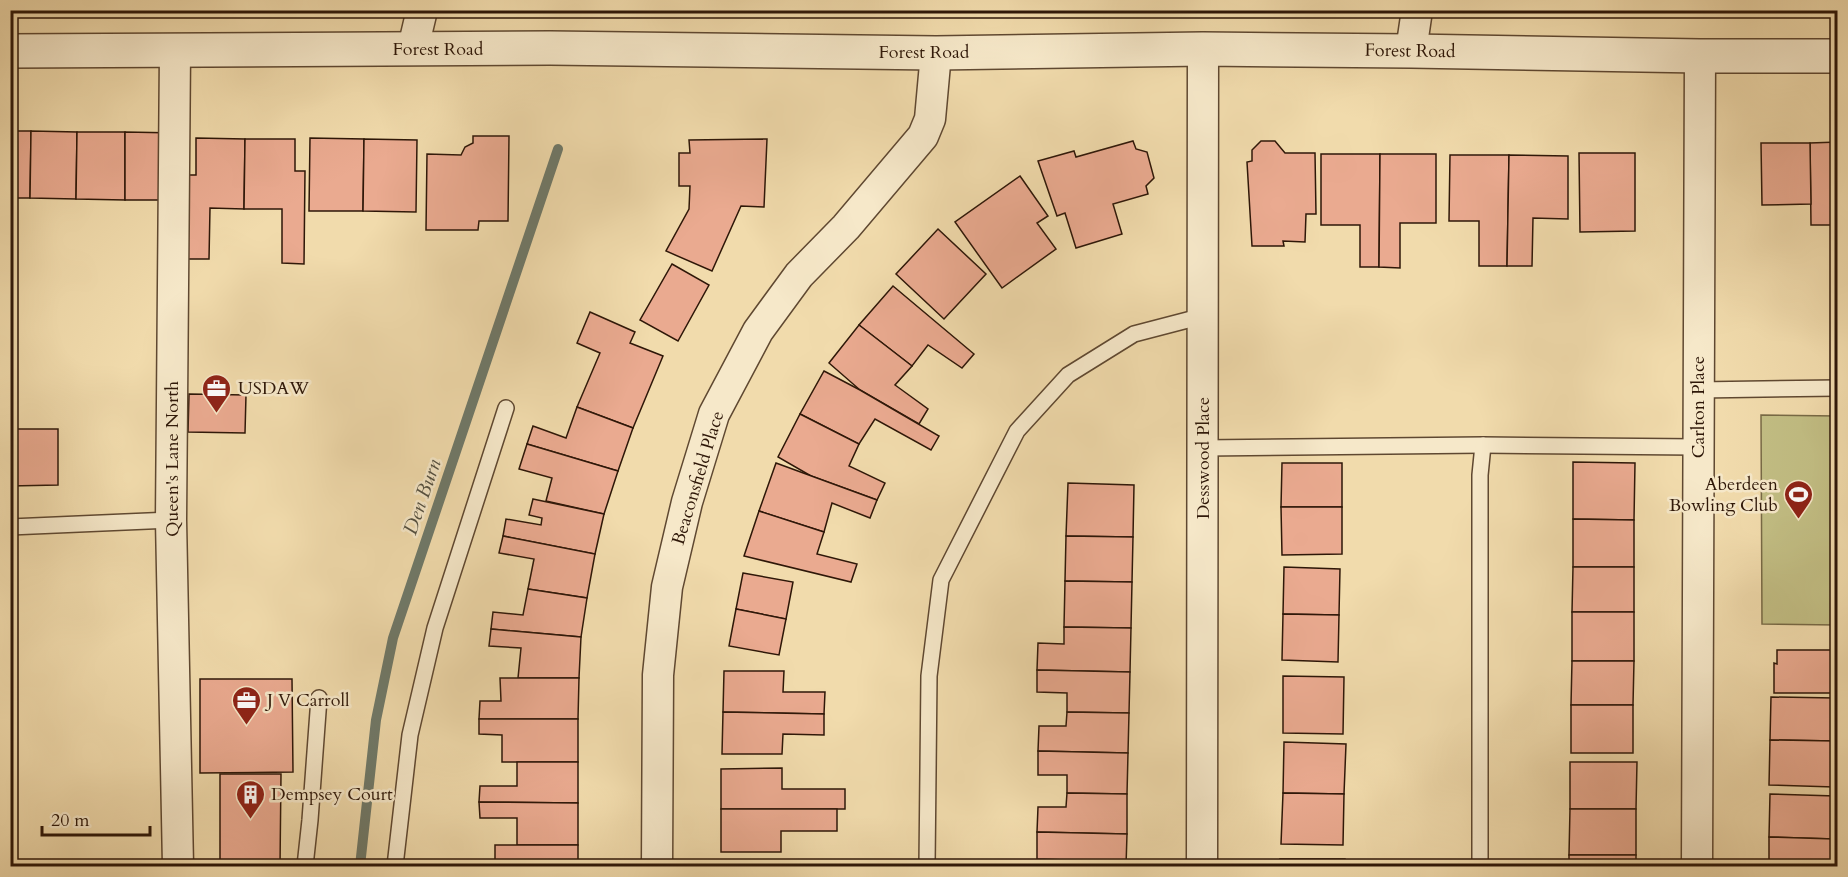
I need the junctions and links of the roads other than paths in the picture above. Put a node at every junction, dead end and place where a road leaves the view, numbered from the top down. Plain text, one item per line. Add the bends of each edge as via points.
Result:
1 (422, 10) edge
2 (1417, 10) edge
3 (413, 48) junction
4 (1203, 49) junction
5 (10, 51) edge
6 (175, 51) junction
7 (1411, 51) junction
8 (936, 53) junction
9 (1700, 56) junction
10 (1838, 56) edge
11 (1203, 316) junction
12 (1838, 388) edge
13 (1698, 390) junction
14 (506, 408) dead end
15 (1483, 445) junction
16 (1697, 447) junction
17 (1203, 448) junction
18 (171, 520) junction
19 (10, 527) edge
20 (319, 698) dead end
21 (178, 867) edge
22 (305, 867) edge
23 (395, 867) edge
24 (657, 867) edge
25 (927, 867) edge
26 (1202, 867) edge
27 (1480, 867) edge
28 (1697, 867) edge

1 - 3 street
2 - 7 street
3 - 6 street, Forest Road
3 - 8 street, Forest Road
4 - 7 street, Forest Road
4 - 8 street, Forest Road
4 - 11 street, Desswood Place
5 - 6 street, Forest Road
6 - 18 street, Queen's Lane North
7 - 9 street, Forest Road
8 - 24 street, Beaconsfield Place via 930,119 923,136 846,227 799,275 758,331 714,414 667,587 658,675
9 - 10 street, Forest Road
9 - 13 street, Carlton Place
11 - 17 street, Desswood Place
11 - 25 lane via 1134,334 1068,375 1017,431 940,580 929,676
12 - 13 lane
13 - 16 street, Carlton Place
14 - 23 lane via 435,628 410,735
15 - 16 lane
15 - 17 lane
15 - 27 lane
16 - 28 street, Carlton Place
17 - 26 street, Desswood Place
18 - 19 lane
18 - 21 street, Queen's Lane North
20 - 22 lane

